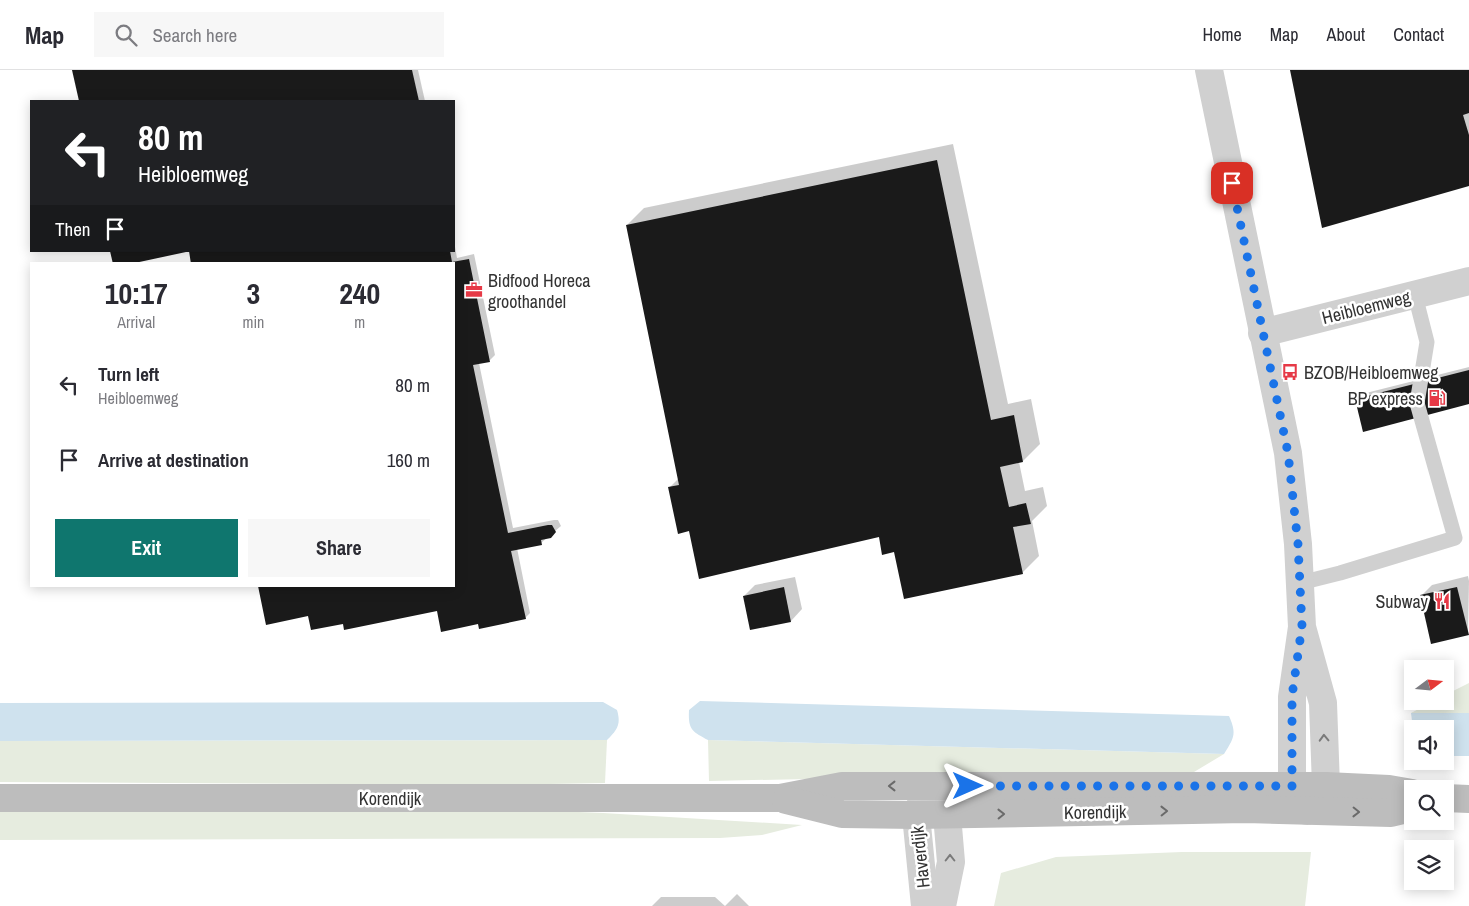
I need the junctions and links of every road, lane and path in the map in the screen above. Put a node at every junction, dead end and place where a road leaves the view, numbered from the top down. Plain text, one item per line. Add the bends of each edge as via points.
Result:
1 (1209, 70) edge
2 (1469, 281) edge
3 (1415, 295) junction
4 (1262, 333) junction
5 (1300, 583) junction
6 (1302, 626) junction
7 (1292, 786) junction
8 (1326, 786) junction
9 (929, 787) junction
10 (1404, 792) edge
11 (0, 798) edge
12 (780, 798) junction
13 (1404, 810) edge
14 (1308, 811) junction
15 (916, 815) junction
16 (946, 815) junction
17 (925, 906) edge
18 (942, 906) edge

1 - 4 street
2 - 3 street, Heibloemweg
3 - 4 street, Heibloemweg
3 - 5 lane via 1427,342 1417,403 1455,538
4 - 5 street via 1288,453
5 - 6 street
6 - 7 street via 1292,696
8 -> 6 street via 1323,703
7 - 8 street, Korendijk
7 - 9 street, Korendijk
7 - 14 street
8 - 10 street, Korendijk
8 - 14 street
9 -> 12 street, Korendijk via 842,786
9 - 15 street, Haverdijk
9 - 16 street, Haverdijk
11 - 12 street, Korendijk
12 - 15 street, Korendijk via 842,814
14 -> 13 street, Korendijk via 1390,813
16 -> 14 street, Korendijk
15 - 16 street, Korendijk
15 - 17 street, Haverdijk
18 -> 16 street, Haverdijk via 951,862

